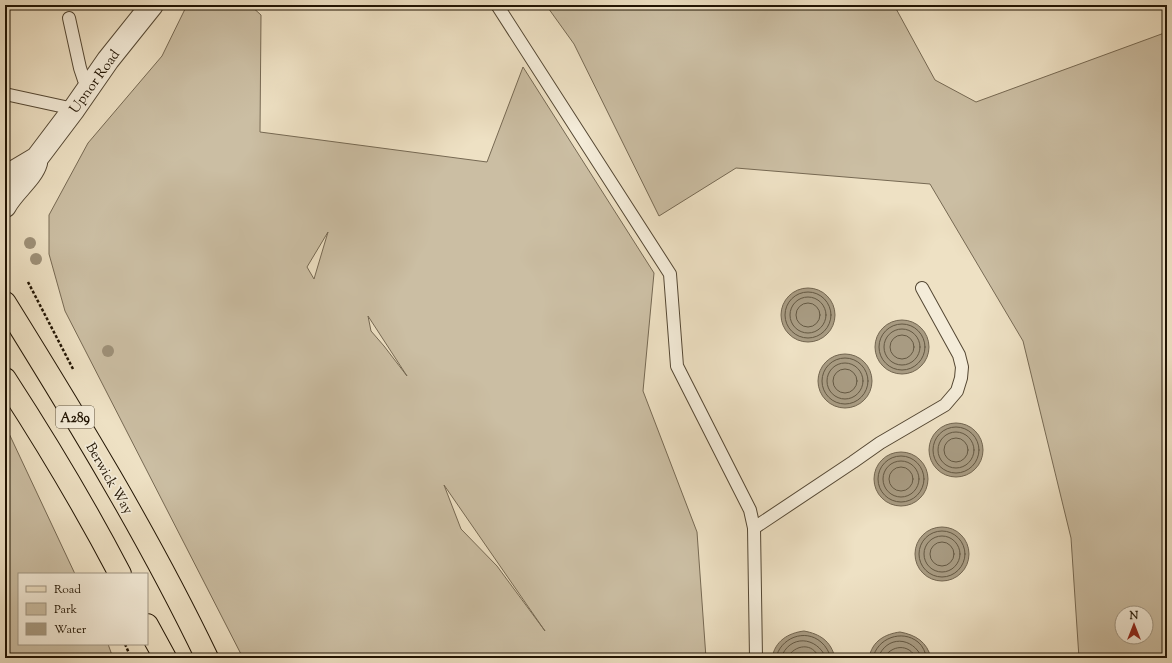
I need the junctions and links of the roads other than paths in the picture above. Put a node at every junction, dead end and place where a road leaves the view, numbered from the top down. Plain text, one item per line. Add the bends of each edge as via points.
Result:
1 (152, 5) edge
2 (497, 5) edge
3 (69, 18) dead end
4 (92, 83) junction
5 (5, 94) edge
6 (74, 109) junction
7 (37, 158) junction
8 (5, 177) edge
9 (5, 206) edge
10 (922, 288) dead end
11 (5, 304) edge
12 (5, 379) edge
13 (754, 528) junction
14 (118, 571) edge
15 (148, 627) edge
16 (146, 645) edge
17 (152, 658) edge
18 (165, 658) edge
19 (206, 658) edge
20 (756, 658) edge

1 - 4 street, Upnor Road
2 - 13 lane via 670,274 677,366 750,510
3 - 4 lane via 84,80
4 - 6 street, Upnor Road
5 - 6 lane
6 - 7 street, Upnor Road
7 - 8 street
7 - 9 street via 34,169
10 - 13 lane via 959,355 962,368 957,391 945,405 880,443
11 - 19 main road, Berwick Way / A289 via 71,410 142,533
12 - 14 main road, A289 via 93,524
13 - 20 lane
15 - 18 main road
16 - 17 main road

